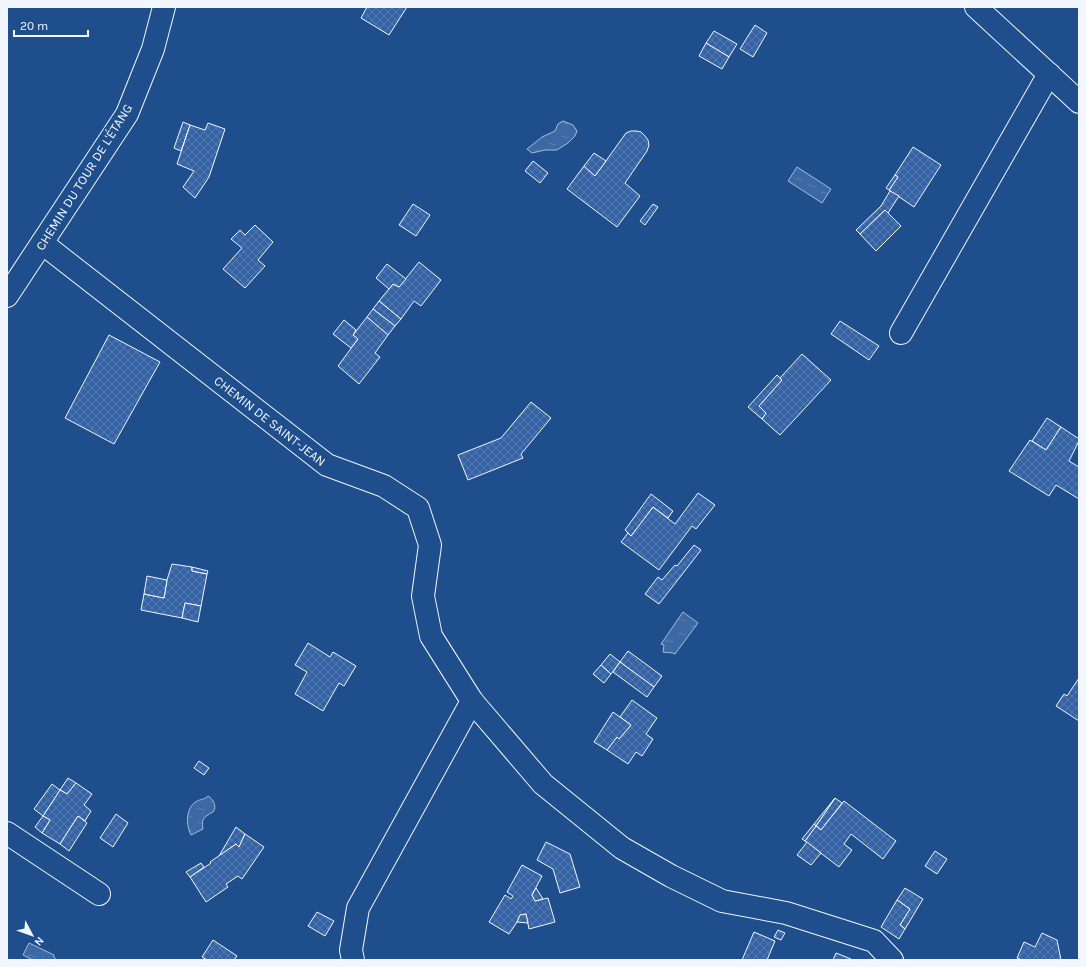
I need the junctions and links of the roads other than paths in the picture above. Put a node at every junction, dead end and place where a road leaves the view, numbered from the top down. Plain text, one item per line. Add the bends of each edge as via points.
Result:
1 (164, 7) edge
2 (976, 7) edge
3 (1049, 74) junction
4 (1079, 102) edge
5 (42, 243) junction
6 (7, 296) edge
7 (901, 334) dead end
8 (472, 701) junction
9 (7, 833) edge
10 (99, 894) dead end
11 (353, 960) edge
12 (892, 960) edge

1 - 5 street, CHEMIN DU TOUR DE L'ÉTANG via 153,49 127,114
2 - 3 street
3 - 4 street
3 - 7 street
5 - 6 street, CHEMIN DU TOUR DE L'ÉTANG
5 - 8 street, CHEMIN DE SAINT-JEAN via 327,465 384,486 418,508 430,545 423,596 431,636
8 - 11 street via 358,908 351,950
8 - 12 street, CHEMIN DE SAINT-JEAN via 543,784 622,848 722,901 786,913 874,941
9 - 10 street

